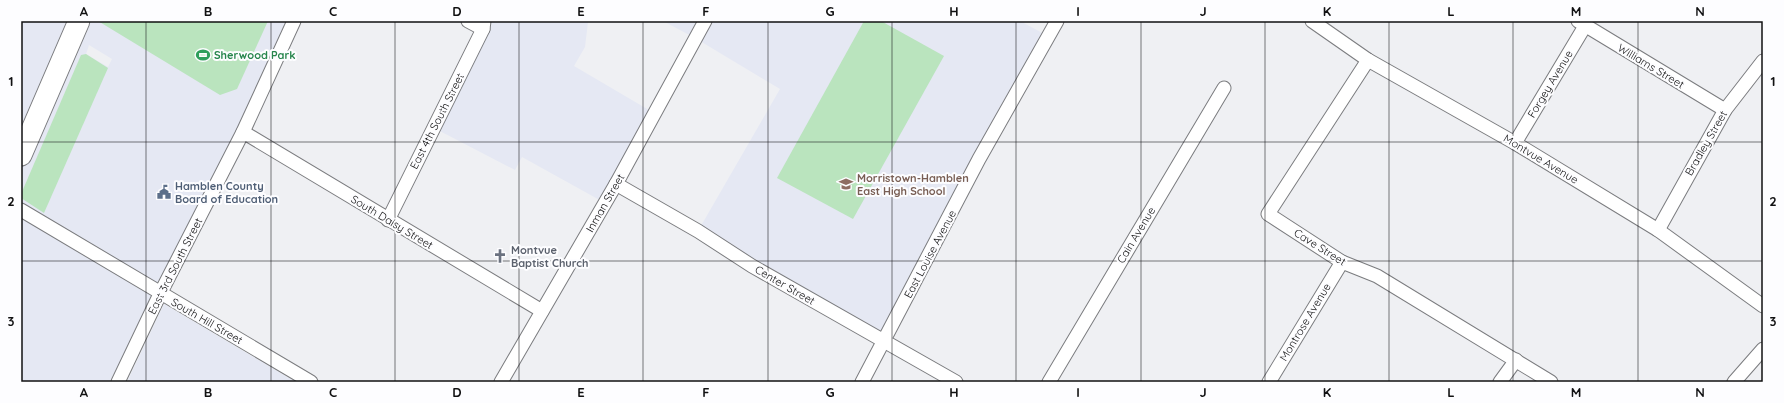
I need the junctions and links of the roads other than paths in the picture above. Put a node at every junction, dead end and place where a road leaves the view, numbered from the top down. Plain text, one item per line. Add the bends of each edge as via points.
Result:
1 (79, 21) edge
2 (294, 21) edge
3 (468, 21) edge
4 (705, 21) edge
5 (1057, 21) edge
6 (1312, 21) edge
7 (1581, 24) edge
8 (483, 25) edge
9 (1368, 60) junction
10 (1763, 61) edge
11 (1224, 88) dead end
12 (1725, 110) junction
13 (243, 132) junction
14 (1515, 142) junction
15 (21, 155) edge
16 (616, 184) junction
17 (21, 210) edge
18 (388, 220) junction
19 (1658, 230) junction
20 (1342, 262) junction
21 (160, 294) junction
22 (1763, 306) edge
23 (542, 311) junction
24 (884, 341) junction
25 (1763, 350) edge
26 (1516, 360) junction
27 (118, 382) edge
28 (311, 382) edge
29 (501, 382) edge
30 (862, 382) edge
31 (956, 382) edge
32 (1049, 382) edge
33 (1268, 382) edge
34 (1500, 382) edge
35 (1551, 382) edge
36 (1734, 382) edge

1 - 15 main road
2 - 13 street, East 3rd South Street
3 - 8 street
4 - 16 street, Inman Street
5 - 24 street, East Louise Avenue via 979,159
6 - 9 street, Montvue Avenue
7 - 12 street, Williams Street
7 - 14 street, Forgey Avenue
8 - 18 street, East 4th South Street
9 - 14 street, Montvue Avenue
9 - 20 street, Cave Street via 1268,214
10 - 12 street, Bradley Street
11 - 32 street, Cain Avenue
12 - 19 street, Bradley Street
13 - 18 street, South Daisy Street
13 - 21 street, East 3rd South Street
14 - 19 street, Montvue Avenue
16 - 23 street, Inman Street
16 - 24 street, Center Street via 698,231 752,266
17 - 21 street, South Hill Street
18 - 23 street, South Daisy Street
19 - 22 street, Montvue Avenue
20 - 26 street, Cave Street via 1377,276
20 - 33 street, Montrose Avenue
21 - 27 street, East 3rd South Street
21 - 28 street, South Hill Street
23 - 29 street, Inman Street
24 - 30 street, East Louise Avenue
24 - 31 street, Center Street
25 - 36 street
26 - 34 street
26 - 35 street, Cave Street

